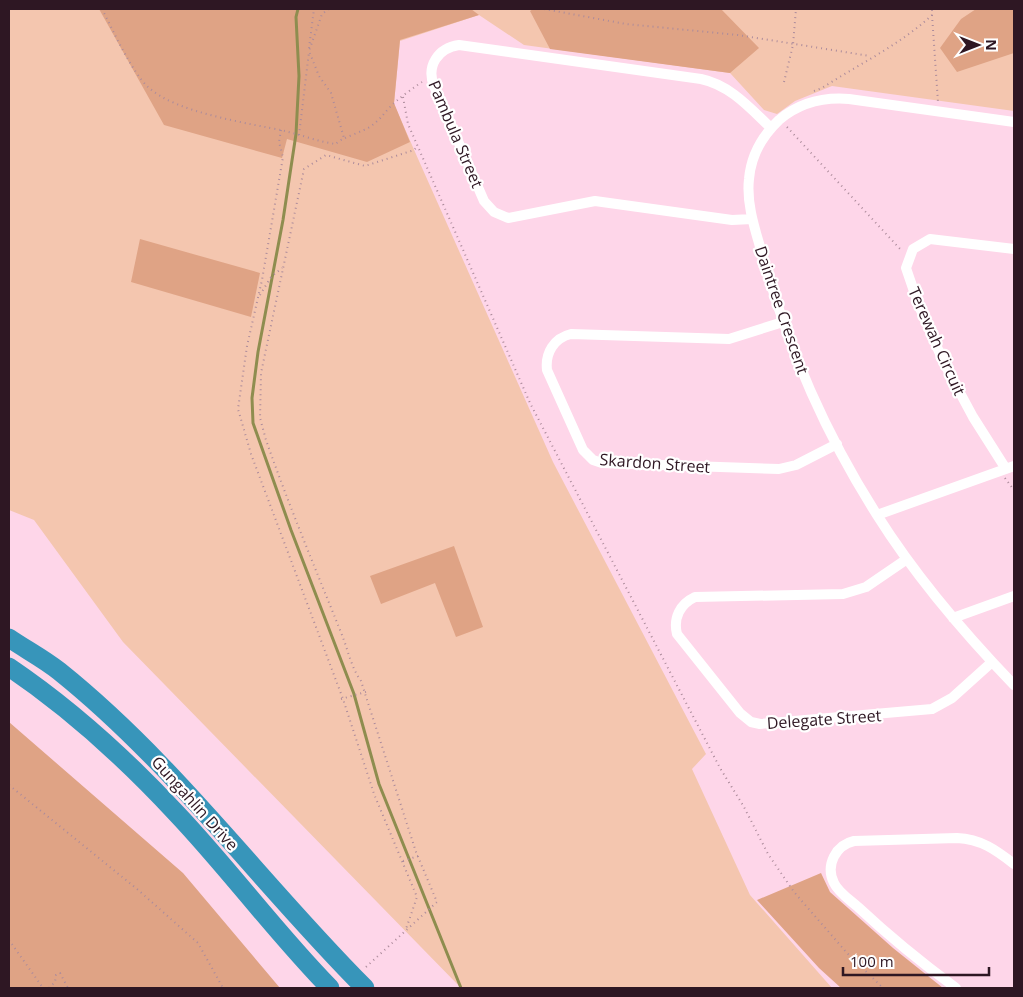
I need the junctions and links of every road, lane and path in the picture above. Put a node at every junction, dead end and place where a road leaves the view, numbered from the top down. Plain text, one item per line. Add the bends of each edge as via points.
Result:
1 (102, 9) edge
2 (314, 9) edge
3 (329, 9) edge
4 (544, 9) edge
5 (796, 9) edge
6 (932, 9) edge
7 (932, 15) junction
8 (793, 45) junction
9 (309, 51) junction
10 (871, 56) junction
11 (431, 77) junction
12 (784, 82) dead end
13 (808, 93) dead end
14 (404, 97) junction
15 (936, 112) junction
16 (781, 119) junction
17 (1014, 122) edge
18 (771, 128) junction
19 (281, 130) junction
20 (299, 134) junction
21 (344, 138) junction
22 (418, 146) junction
23 (752, 219) junction
24 (1014, 249) edge
25 (908, 257) junction
26 (282, 268) junction
27 (258, 298) junction
28 (783, 322) junction
29 (836, 444) junction
30 (1010, 467) edge
31 (877, 515) junction
32 (906, 558) junction
33 (1014, 596) edge
34 (953, 618) junction
35 (9, 638) edge
36 (992, 662) junction
37 (9, 667) edge
38 (1014, 685) edge
39 (369, 691) dead end
40 (363, 693) junction
41 (342, 699) junction
42 (9, 785) edge
43 (418, 856) junction
44 (402, 861) junction
45 (1014, 864) edge
46 (405, 931) junction
47 (9, 940) edge
48 (365, 967) dead end
49 (325, 983) edge
50 (43, 988) edge
51 (48, 988) edge
52 (68, 988) edge
53 (223, 988) edge
54 (364, 988) edge
55 (884, 988) edge
56 (956, 988) edge

1 - 19 path via 147,86 161,98 241,122
2 - 9 path
3 - 9 path via 322,14
4 - 8 path via 626,24 738,35
5 - 8 path
6 - 7 path
7 - 10 path via 904,39
7 - 15 path
8 - 10 path
8 - 12 path
9 - 20 path
9 - 21 path via 319,76 331,93
10 - 13 path via 822,88
11 - 14 path
11 - 18 street, Pambula Street via 438,55 450,47 459,46 700,79 730,91
11 - 23 street, Pambula Street via 484,201 498,215 513,218 595,201 732,220
14 - 21 path via 392,104 370,127
14 - 22 path via 408,124
15 - 16 street, Daintree Crescent via 830,99 802,106
15 - 17 street, Daintree Crescent
16 - 18 street, Daintree Crescent
16 - 25 path
18 - 23 street, Daintree Crescent via 760,143 750,169 748,197
19 - 20 path
19 - 27 path via 279,142 284,157
20 - 21 path via 336,144
22 - 26 path via 365,166 326,156 304,169
22 - 55 path via 530,403 720,768 768,854 794,892 846,953
23 - 28 street, Daintree Crescent
24 - 25 street via 935,238 920,243
25 - 30 street, Terewah Circuit via 908,278 931,335 965,404
26 - 27 path
26 - 40 path via 261,374 260,418 290,507
27 - 41 path via 238,409 251,454
28 - 29 street, Daintree Crescent
28 - 29 street, Skardon Street via 729,339 567,335 551,347 547,370 583,450 597,462 779,469 796,465
29 - 31 street, Daintree Crescent
30 - 31 street, Terewah Circuit
31 - 32 street, Daintree Crescent
32 - 34 street, Daintree Crescent
32 - 36 street, Delegate Street via 866,587 843,594 695,597 680,609 677,634 740,713 747,720 760,724 932,709 952,698
33 - 34 street
34 - 36 street, Daintree Crescent
35 - 54 highway, Gungahlin Drive via 58,670 128,731 194,799
36 - 38 street, Daintree Crescent
37 - 49 highway, Gungahlin Drive via 78,718 146,781
39 - 40 path
40 - 41 path
40 - 43 path
41 - 44 path via 374,794
42 - 53 path via 198,943
43 - 44 path
43 - 46 path via 437,902
44 - 46 path via 417,897
45 - 56 street via 987,845 965,839 854,841 834,854 830,873 839,890 892,938
46 - 48 path
47 - 50 path
51 - 52 path via 60,973

